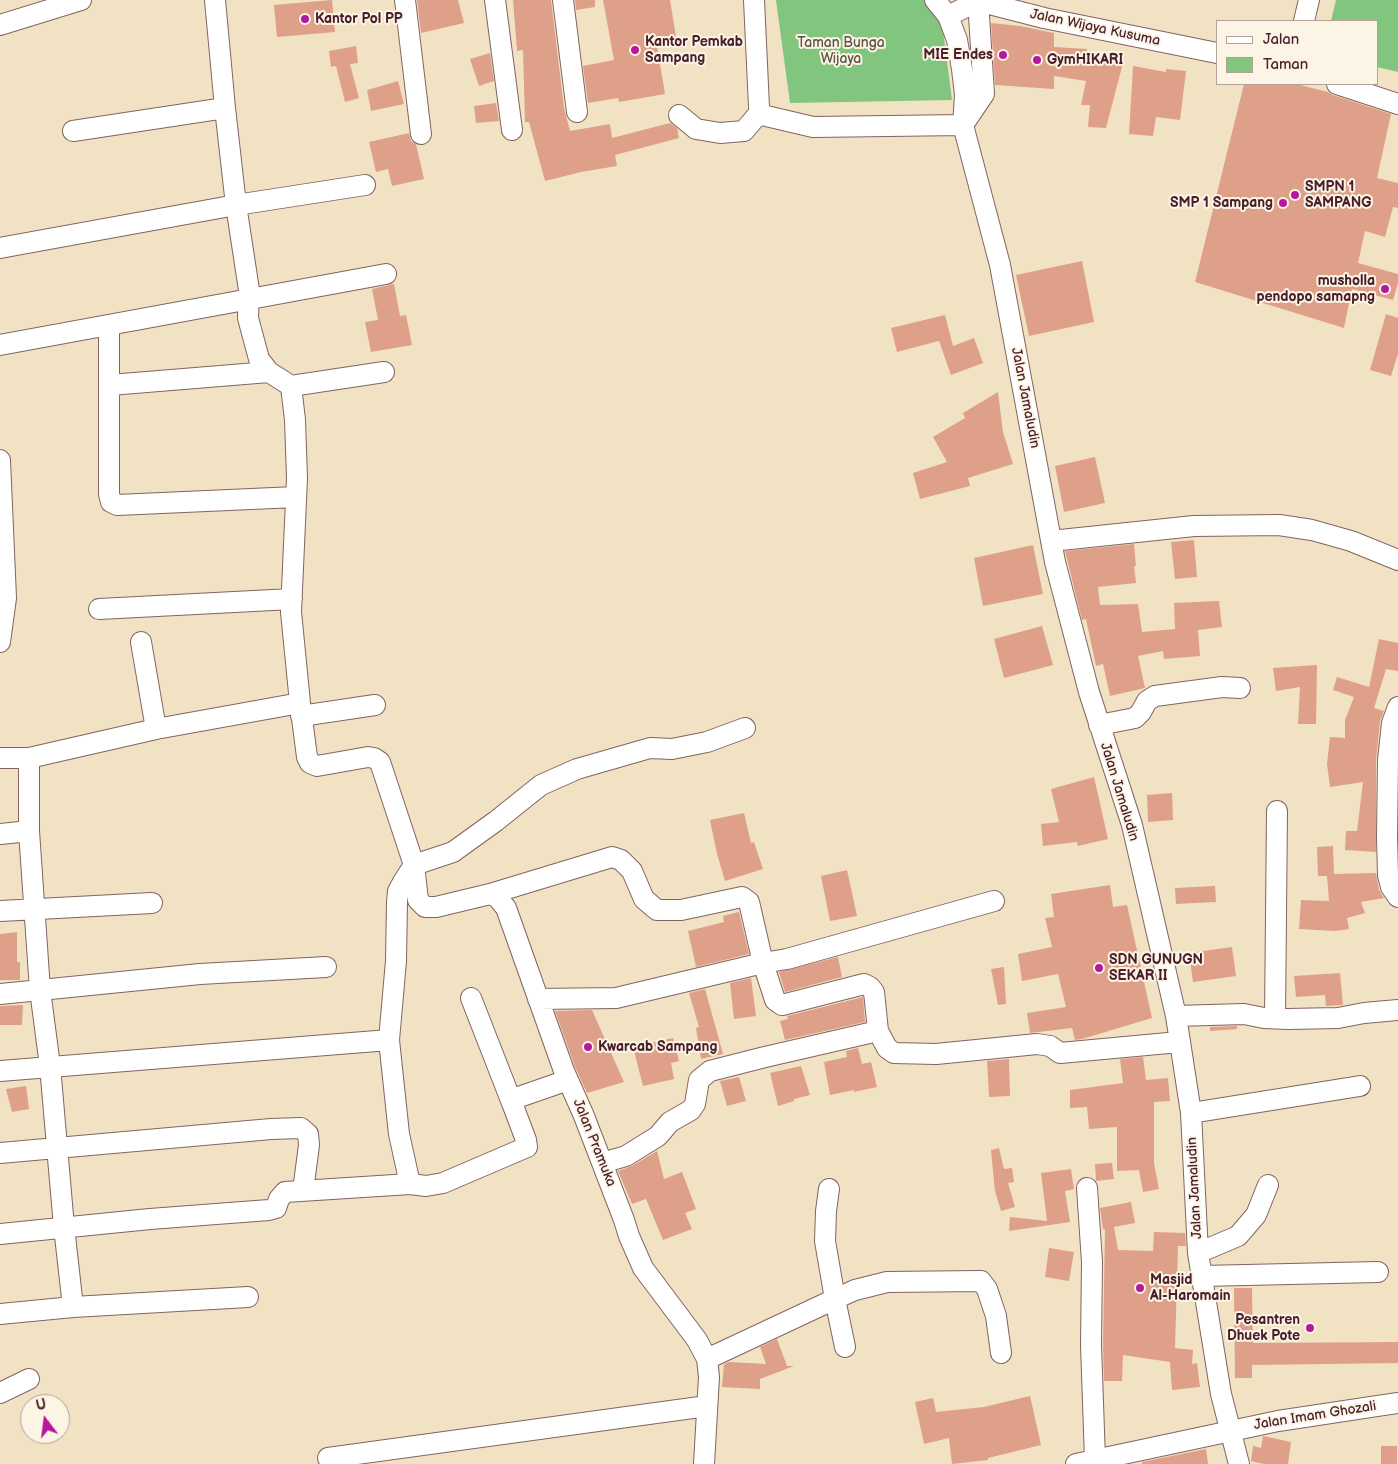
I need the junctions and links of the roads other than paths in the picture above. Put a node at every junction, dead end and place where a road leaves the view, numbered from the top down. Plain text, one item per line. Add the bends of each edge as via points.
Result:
1 (81, 0) edge
2 (216, 0) edge
3 (405, 0) edge
4 (495, 0) edge
5 (564, 0) edge
6 (754, 0) edge
7 (935, 0) edge
8 (1309, 0) edge
9 (978, 1) edge
10 (948, 16) junction
11 (1304, 20) edge
12 (0, 25) edge
13 (1216, 53) edge
14 (1340, 85) edge
15 (1398, 104) edge
16 (225, 108) junction
17 (577, 112) dead end
18 (760, 112) junction
19 (679, 115) dead end
20 (963, 125) junction
21 (512, 130) dead end
22 (72, 131) dead end
23 (421, 134) dead end
24 (365, 185) dead end
25 (236, 205) junction
26 (0, 248) edge
27 (386, 274) dead end
28 (249, 299) junction
29 (109, 325) junction
30 (0, 345) edge
31 (270, 372) junction
32 (384, 372) dead end
33 (110, 385) junction
34 (291, 386) junction
35 (0, 460) edge
36 (296, 497) junction
37 (1051, 541) junction
38 (1398, 560) edge
39 (292, 599) junction
40 (99, 609) dead end
41 (1, 637) edge
42 (0, 642) edge
43 (142, 642) dead end
44 (1240, 688) dead end
45 (375, 705) dead end
46 (1398, 707) edge
47 (300, 709) junction
48 (1099, 726) junction
49 (745, 728) dead end
50 (156, 730) junction
51 (0, 758) edge
52 (29, 758) junction
53 (1278, 811) dead end
54 (29, 831) junction
55 (0, 834) edge
56 (414, 865) junction
57 (490, 894) junction
58 (1398, 897) edge
59 (994, 901) dead end
60 (152, 904) dead end
61 (35, 908) junction
62 (0, 911) edge
63 (763, 963) junction
64 (326, 967) dead end
65 (40, 990) junction
66 (0, 994) edge
67 (470, 998) dead end
68 (538, 999) junction
69 (1398, 1010) edge
70 (1176, 1016) junction
71 (1275, 1018) junction
72 (878, 1031) junction
73 (389, 1040) junction
74 (1180, 1042) junction
75 (50, 1066) junction
76 (0, 1071) edge
77 (568, 1080) junction
78 (1360, 1086) dead end
79 (512, 1103) junction
80 (1191, 1112) junction
81 (58, 1148) junction
82 (0, 1153) edge
83 (602, 1163) junction
84 (410, 1184) junction
85 (1268, 1186) dead end
86 (1087, 1188) dead end
87 (829, 1189) dead end
88 (303, 1191) junction
89 (64, 1227) junction
90 (0, 1234) edge
91 (1198, 1253) junction
92 (1378, 1272) dead end
93 (1202, 1276) junction
94 (248, 1297) dead end
95 (835, 1299) junction
96 (73, 1307) junction
97 (0, 1314) edge
98 (845, 1347) dead end
99 (1001, 1353) dead end
100 (707, 1359) junction
101 (29, 1379) dead end
102 (0, 1393) edge
103 (1398, 1403) edge
104 (707, 1406) junction
105 (1231, 1430) junction
106 (328, 1458) dead end
107 (1086, 1462) edge
108 (704, 1464) edge
109 (1239, 1464) edge

1 - 12 street
2 - 16 street
3 - 23 street
4 - 21 street
5 - 17 street
6 - 18 street
7 - 10 street, Jalan Jamaludin
8 - 11 street
9 - 10 street
9 - 13 street, Jalan Wijaya Kusuma via 1044,18
9 - 20 street via 984,94
10 - 20 street, Jalan Jamaludin via 957,40 962,69
14 - 15 street
16 - 22 street
16 - 25 street
18 - 19 street via 744,131 720,133 696,128
18 - 20 street via 813,127
20 - 37 street, Jalan Jamaludin via 1000,265
24 - 25 street
25 - 26 street
25 - 28 street
27 - 28 street
28 - 29 street
28 - 31 street via 248,318 259,359
29 - 30 street
29 - 33 street
31 - 33 street
31 - 34 street
32 - 34 street
33 - 36 street via 110,502 117,505
34 - 36 street
35 - 41 street via 6,598
36 - 39 street
37 - 38 street via 1194,526 1279,525 1351,541
37 - 48 street, Jalan Jamaludin
39 - 40 street
39 - 47 street
41 - 42 street
43 - 50 street
44 - 48 street via 1222,687 1155,696 1146,701 1135,718
45 - 47 street
46 - 58 street via 1392,724 1388,760 1387,837 1388,875
47 - 50 street
47 - 56 street via 307,757 314,765 368,756 380,762
48 - 70 street, Jalan Jamaludin via 1132,825
49 - 56 street via 707,742 672,749 650,748 577,769 541,785 453,852
50 - 52 street
51 - 52 street
52 - 54 street
53 - 71 street
54 - 55 street
54 - 61 street
56 - 57 street via 418,900 425,907
56 - 73 street via 398,891
57 - 63 street via 612,857 622,860 632,871 644,899 657,910 681,910 742,897 749,902
57 - 68 street, Jalan Pramuka via 498,897 506,908
59 - 63 street
60 - 61 street
61 - 62 street
61 - 65 street
63 - 68 street via 616,998
63 - 72 street via 775,1000 782,1005 864,984 870,986 874,992
64 - 65 street via 200,974
65 - 66 street
65 - 75 street
67 - 79 street
68 - 77 street, Jalan Pramuka
69 - 71 street via 1338,1018
70 - 71 street via 1244,1014
70 - 74 street, Jalan Jamaludin
72 - 74 street via 887,1048 894,1053 936,1054 1037,1044 1050,1046 1060,1053
72 - 83 street via 710,1072 699,1080 691,1110 626,1156
73 - 75 street
73 - 84 street via 399,1134
74 - 80 street, Jalan Jamaludin
75 - 76 street
75 - 81 street
77 - 79 street via 516,1098
77 - 83 street, Jalan Pramuka
78 - 80 street
79 - 84 street via 527,1147 443,1183
80 - 91 street, Jalan Jamaludin
81 - 82 street
81 - 88 street via 302,1128 308,1134 309,1145
81 - 89 street
83 - 100 street, Jalan Pramuka via 644,1268 697,1340
84 - 88 street
85 - 91 street via 1256,1215 1238,1236
86 - 107 street via 1092,1262
87 - 95 street via 825,1241
88 - 89 street via 285,1192 276,1208 270,1210
89 - 90 street
89 - 96 street
91 - 93 street, Jalan Jamaludin
92 - 93 street
93 - 105 street, Jalan Jamaludin via 1221,1394
94 - 96 street
95 - 98 street
95 - 99 street via 887,1282 981,1281 996,1316
95 - 100 street
96 - 97 street
100 - 104 street, Jalan Pramuka
101 - 102 street
103 - 105 street, Jalan Imam Ghozali
104 - 106 street
104 - 108 street, Jalan Pramuka
105 - 107 street, Jalan Imam Ghozali
105 - 109 street, Jalan Jamaludin

